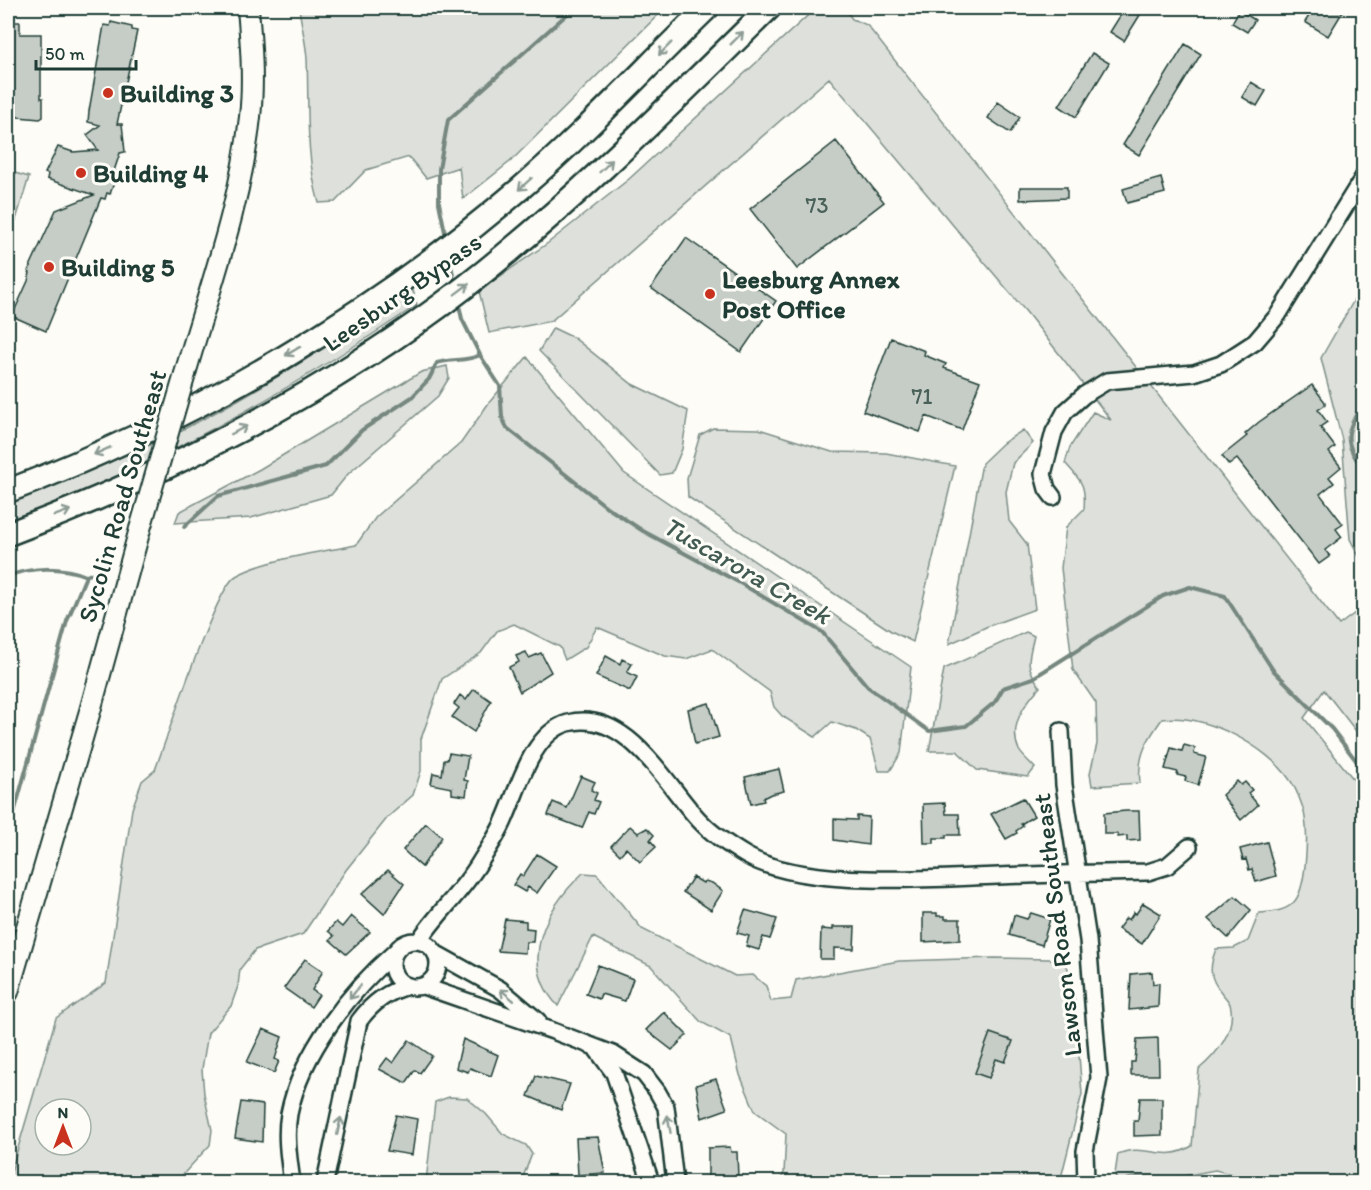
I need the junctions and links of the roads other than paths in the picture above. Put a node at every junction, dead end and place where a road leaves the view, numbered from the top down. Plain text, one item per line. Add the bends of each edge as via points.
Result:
1 (248, 8) edge
2 (706, 8) edge
3 (769, 8) edge
4 (1364, 176) edge
5 (8, 491) edge
6 (1053, 497) dead end
7 (8, 534) edge
8 (1061, 731) dead end
9 (1189, 847) dead end
10 (1080, 874) junction
11 (419, 941) junction
12 (396, 951) junction
13 (437, 954) junction
14 (416, 986) junction
15 (8, 992) edge
16 (553, 1031) junction
17 (594, 1048) junction
18 (292, 1182) edge
19 (325, 1182) edge
20 (651, 1182) edge
21 (675, 1182) edge
22 (1086, 1182) edge

1 - 15 main road, Sycolin Road Southeast, bridge via 253,72 242,170
2 -> 5 highway, Leesburg Bypass via 523,186 412,273 338,324 202,404
7 -> 3 highway, Leesburg Bypass via 174,463 375,351 498,260 578,193
4 - 6 street via 1278,315 1255,342 1221,364 1194,373 1107,381 1065,412 1054,432 1043,474
8 - 10 street, Lawson Road Southeast via 1064,785
9 - 10 street via 1167,866 1148,872
10 - 11 street via 898,878 835,876 773,866 726,843 700,821 650,758 625,737 599,724 568,723 551,733 530,759 500,829 479,866
10 - 22 street, Lawson Road Southeast via 1099,1078 1085,1151
11 - 12 street via 408,941
11 - 13 street
12 - 14 street via 394,975
12 -> 18 street via 360,984 332,1022 296,1090 287,1140
13 - 14 street via 439,967 435,976
16 -> 13 street via 500,989
14 - 16 street
19 -> 14 street via 359,1021 368,1008 394,990
16 - 17 street
17 - 20 street via 614,1073
21 -> 17 street via 666,1107 657,1091 629,1063

